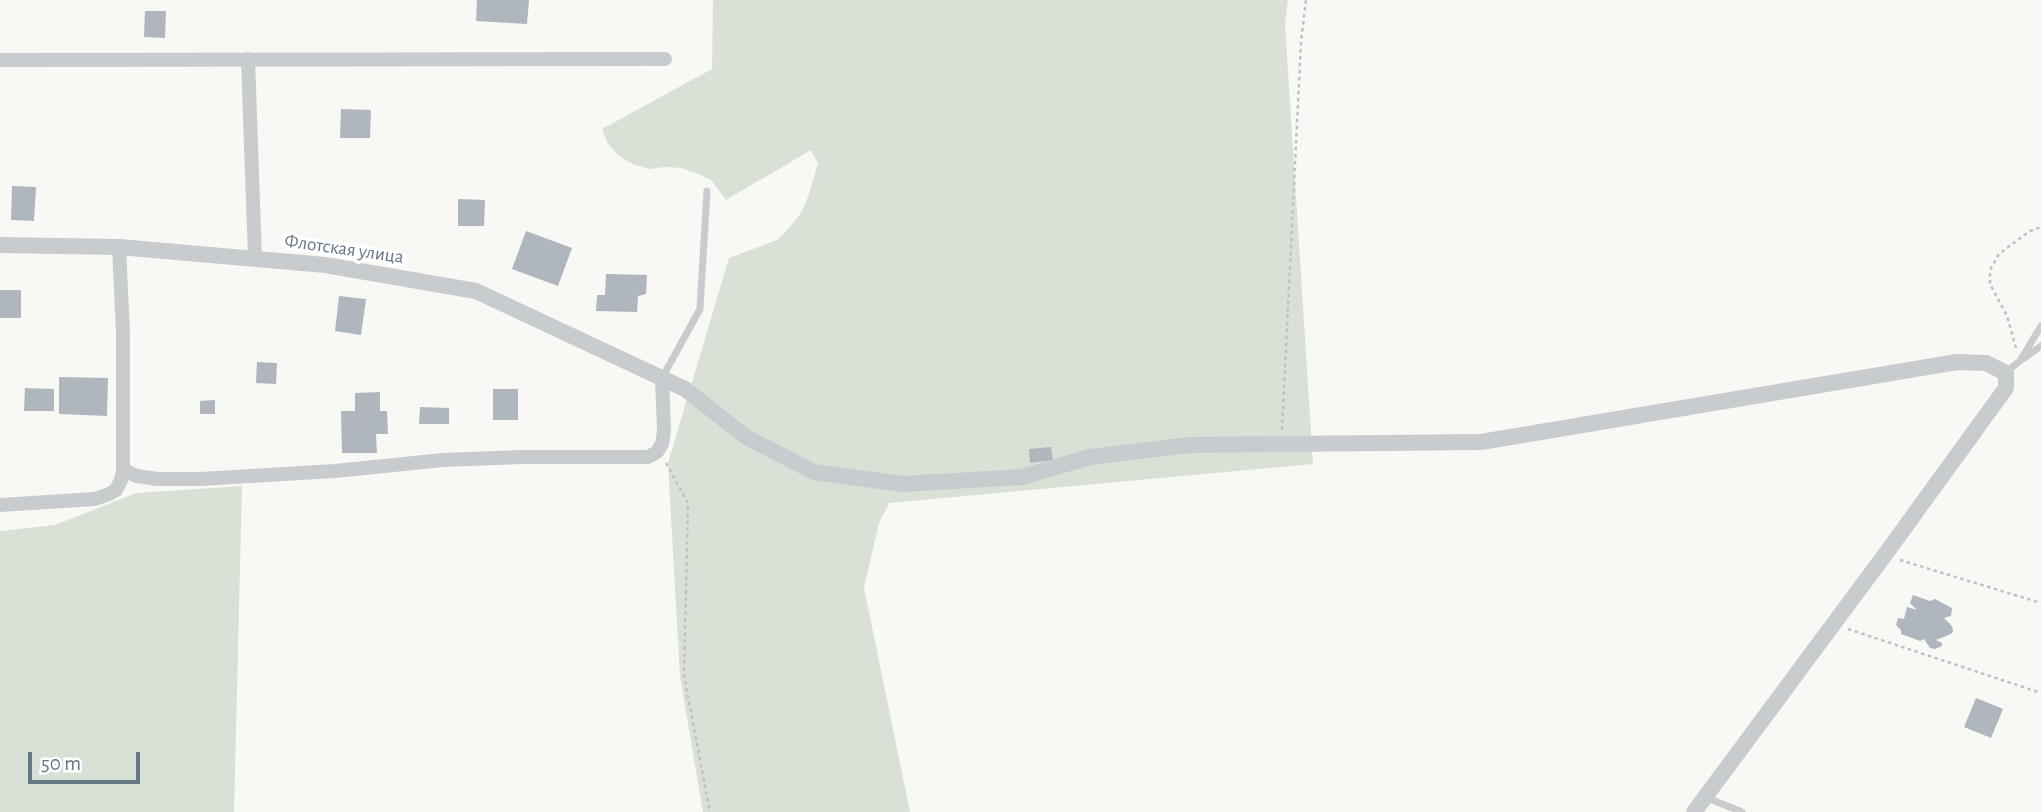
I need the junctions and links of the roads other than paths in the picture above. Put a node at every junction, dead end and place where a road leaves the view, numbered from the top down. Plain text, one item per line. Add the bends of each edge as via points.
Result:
1 (248, 59) junction
2 (665, 59) dead end
3 (0, 60) edge
4 (707, 191) dead end
5 (0, 245) edge
6 (119, 247) junction
7 (256, 258) junction
8 (2041, 326) edge
9 (2041, 346) edge
10 (2020, 361) junction
11 (2006, 373) junction
12 (662, 378) junction
13 (123, 471) junction
14 (0, 505) edge
15 (1705, 797) junction
16 (1694, 812) edge
17 (1742, 812) edge

1 - 2 street
1 - 3 street
1 - 7 street
4 - 12 lane via 700,309
5 - 6 street, Флотская улица
6 - 7 street, Флотская улица
6 - 13 street
7 - 12 street, Флотская улица via 476,291
8 - 10 lane
9 - 10 lane
10 - 11 lane
11 - 12 street, Флотская улица via 1986,362 1945,364 1481,442 1189,445 1090,457 1022,477 902,484 814,472 746,437 685,388
11 - 15 street via 2006,388
12 - 13 street via 662,444 648,457 443,460 200,479 157,479
13 - 14 street via 116,490 95,499
15 - 16 street
15 - 17 lane

